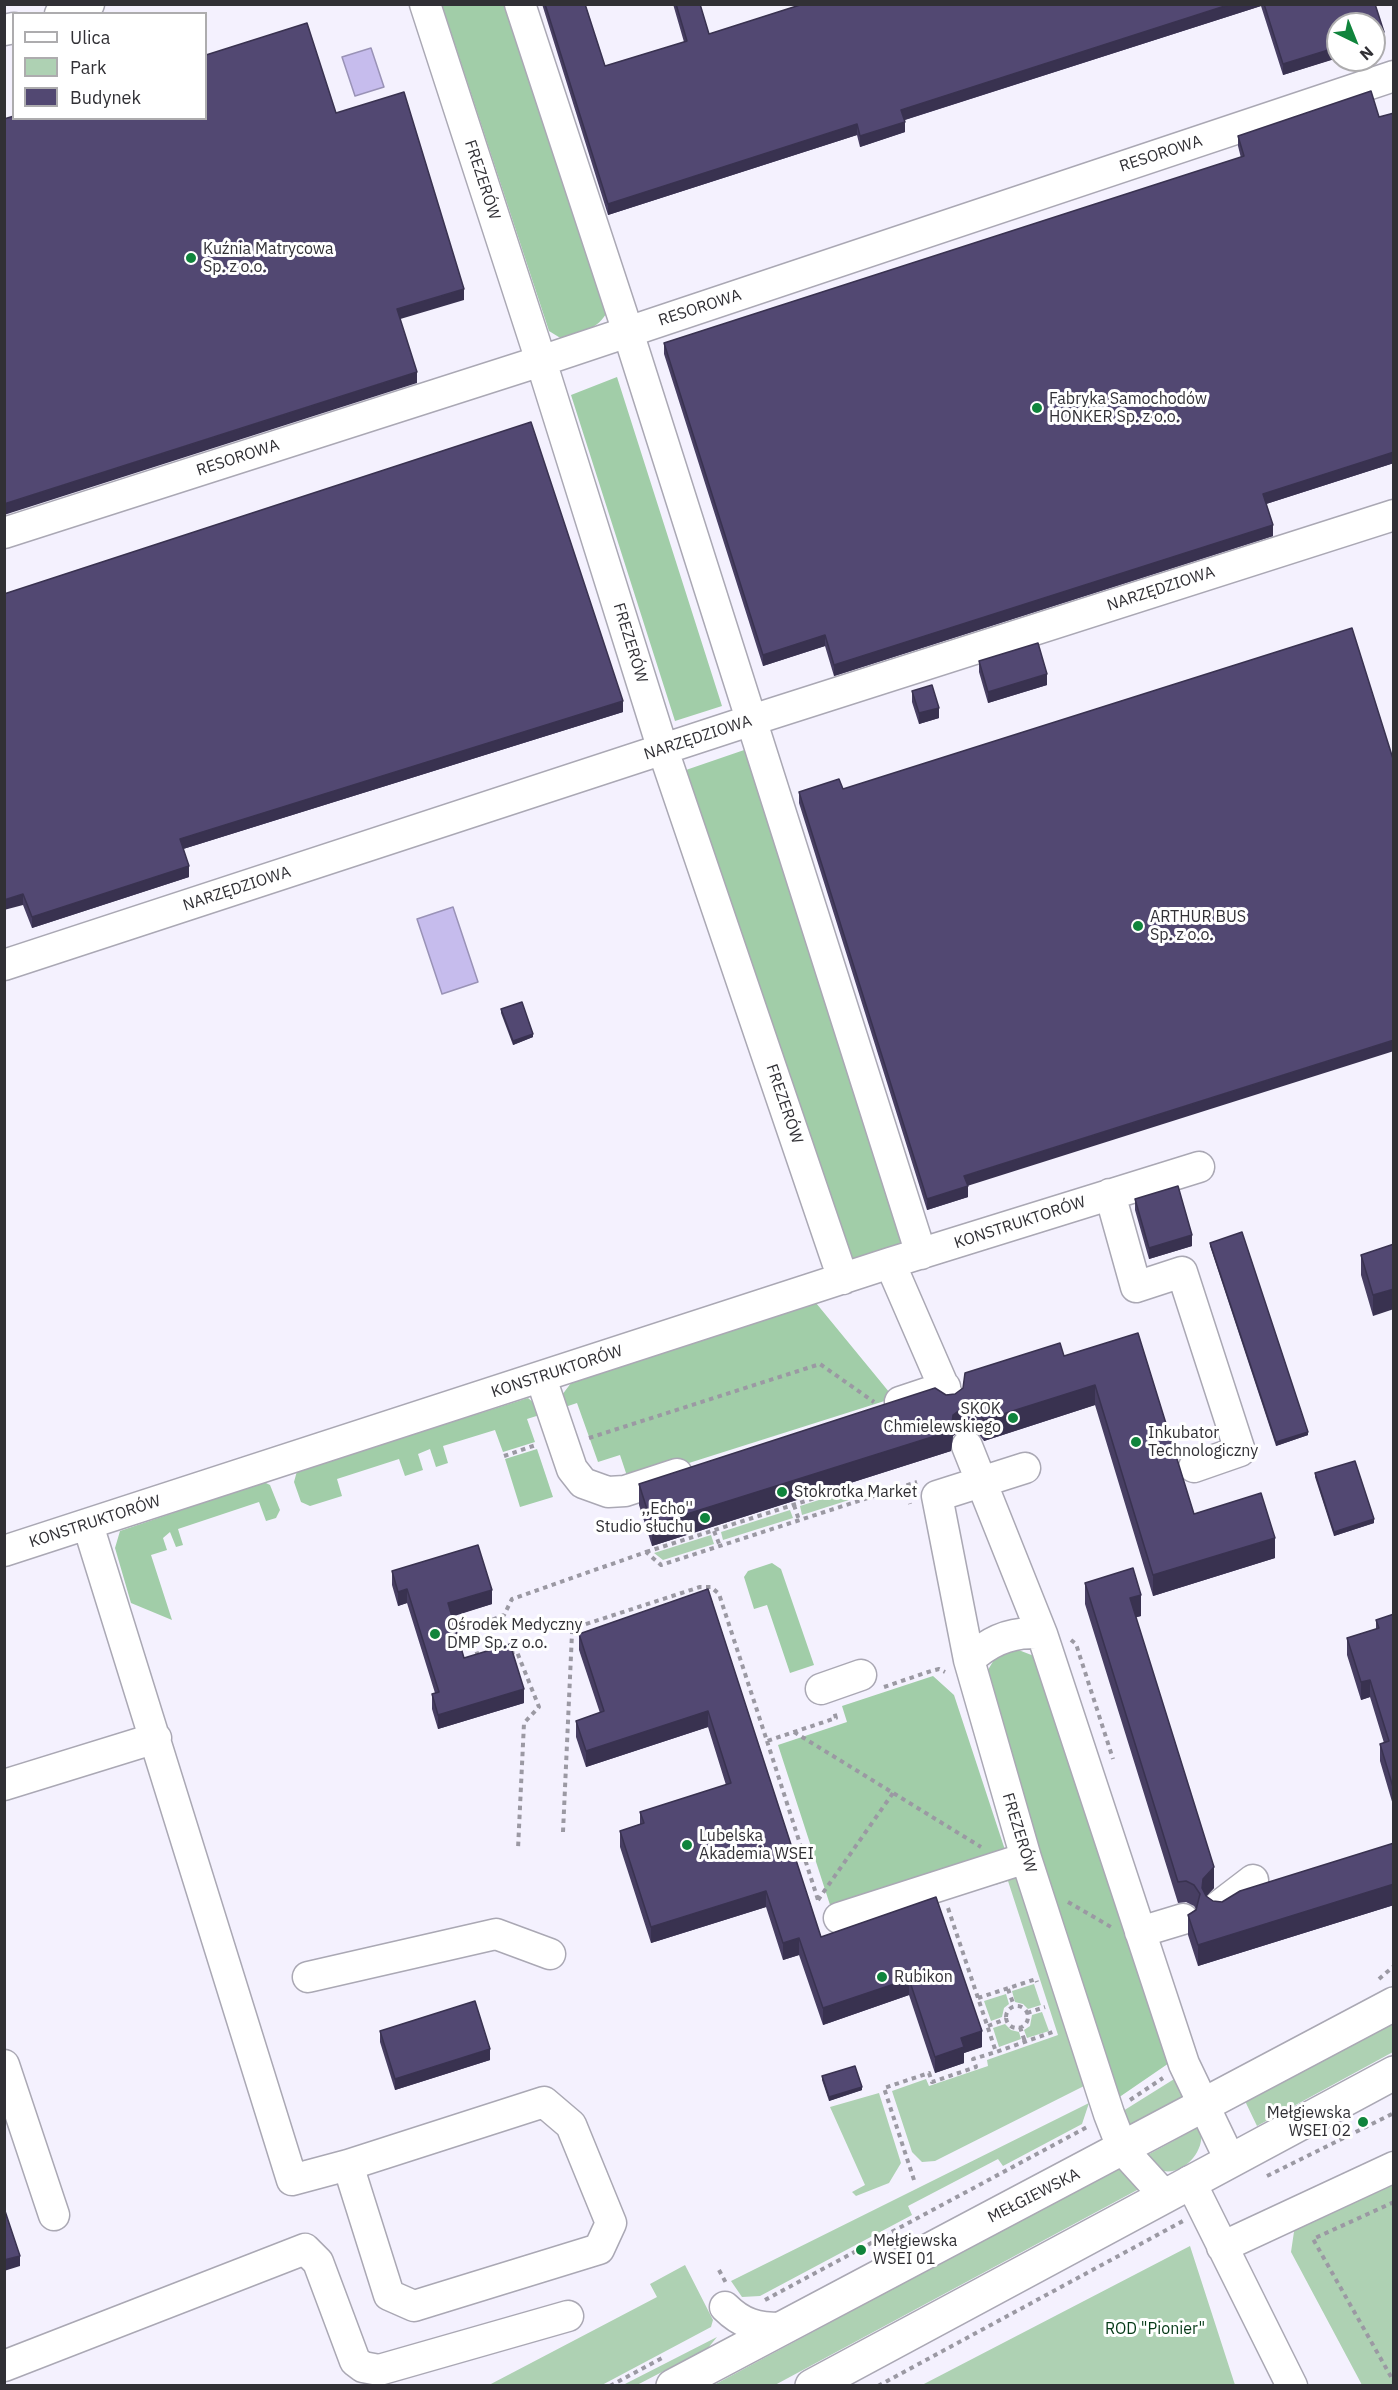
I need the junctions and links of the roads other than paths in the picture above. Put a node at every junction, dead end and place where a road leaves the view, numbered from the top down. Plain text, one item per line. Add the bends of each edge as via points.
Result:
1 (89, 4) edge
2 (425, 4) edge
3 (520, 4) edge
4 (66, 12) edge
5 (1394, 76) edge
6 (628, 332) junction
7 (541, 361) junction
8 (1394, 514) edge
9 (4, 533) edge
10 (752, 720) junction
11 (663, 750) junction
12 (4, 965) edge
13 (1199, 1167) dead end
14 (1110, 1194) junction
15 (921, 1254) junction
16 (890, 1263) junction
17 (843, 1279) junction
18 (542, 1378) junction
19 (877, 1409) edge
20 (967, 1446) dead end
21 (703, 1465) edge
22 (1194, 1467) dead end
23 (1025, 1468) dead end
24 (981, 1482) junction
25 (88, 1525) junction
26 (4, 1551) edge
27 (1042, 1634) junction
28 (969, 1660) junction
29 (861, 1675) dead end
30 (822, 1689) dead end
31 (156, 1738) junction
32 (4, 1785) edge
33 (1026, 1858) junction
34 (1253, 1880) dead end
35 (1220, 1906) edge
36 (826, 1909) road end
37 (1183, 1919) dead end
38 (1130, 1932) junction
39 (550, 1954) dead end
40 (308, 1977) dead end
41 (1394, 2004) edge
42 (4, 2065) edge
43 (1394, 2073) edge
44 (1203, 2105) junction
45 (1123, 2150) junction
46 (1230, 2160) junction
47 (348, 2165) junction
48 (1394, 2167) edge
49 (1177, 2188) junction
50 (54, 2215) dead end
51 (1222, 2247) junction
52 (568, 2316) dead end
53 (781, 2328) junction
54 (724, 2358) junction
55 (4, 2366) edge
56 (672, 2370) edge
57 (812, 2385) edge
58 (1292, 2385) edge

1 - 4 street
2 - 7 street, FREZERÓW
3 - 6 street
5 - 6 street, RESOROWA
6 - 7 street, RESOROWA
6 - 10 street
7 - 9 street, RESOROWA
7 - 11 street, FREZERÓW
8 - 10 street, NARZĘDZIOWA
10 - 11 street, NARZĘDZIOWA
10 - 15 street
11 - 12 street, NARZĘDZIOWA
11 - 17 street, FREZERÓW
13 - 14 street, KONSTRUKTORÓW
14 - 15 street, KONSTRUKTORÓW
14 - 22 street via 1136,1287 1182,1272 1240,1450
15 - 16 street, KONSTRUKTORÓW
16 - 17 street, KONSTRUKTORÓW
16 - 19 street via 947,1393
17 - 18 street, KONSTRUKTORÓW
18 - 21 street via 572,1469 583,1483 608,1492 625,1491
18 - 25 street, KONSTRUKTORÓW
20 - 24 street
23 - 24 street
24 - 27 street
24 - 28 street, FREZERÓW via 927,1489
25 - 26 street, KONSTRUKTORÓW
25 - 31 street
27 - 28 street via 1025,1632 1005,1637 984,1646
27 - 38 street
28 - 33 street, FREZERÓW
29 - 30 street
31 - 32 street
31 - 47 street via 292,2180
33 - 36 street
33 - 45 street, FREZERÓW
34 - 35 street
37 - 38 street
38 - 44 street
39 - 40 street via 496,1934
41 - 44 main road, MEŁGIEWSKA
42 - 50 street
43 - 46 main road
44 - 45 main road, MEŁGIEWSKA
44 - 46 street
45 - 49 street, FREZERÓW
45 - 53 main road, MEŁGIEWSKA
46 - 49 main road
47 - 47 street via 543,2102 571,2125 611,2223 599,2249 414,2306 389,2295
48 - 51 street
49 - 51 street, FREZERÓW
49 - 57 main road
51 - 58 street, FREZERÓW
52 - 55 street via 379,2370 363,2367 355,2361 318,2262 305,2249
53 - 54 main road, MEŁGIEWSKA
53 - 54 street via 751,2326 738,2319 730,2304
54 - 56 main road, MEŁGIEWSKA

